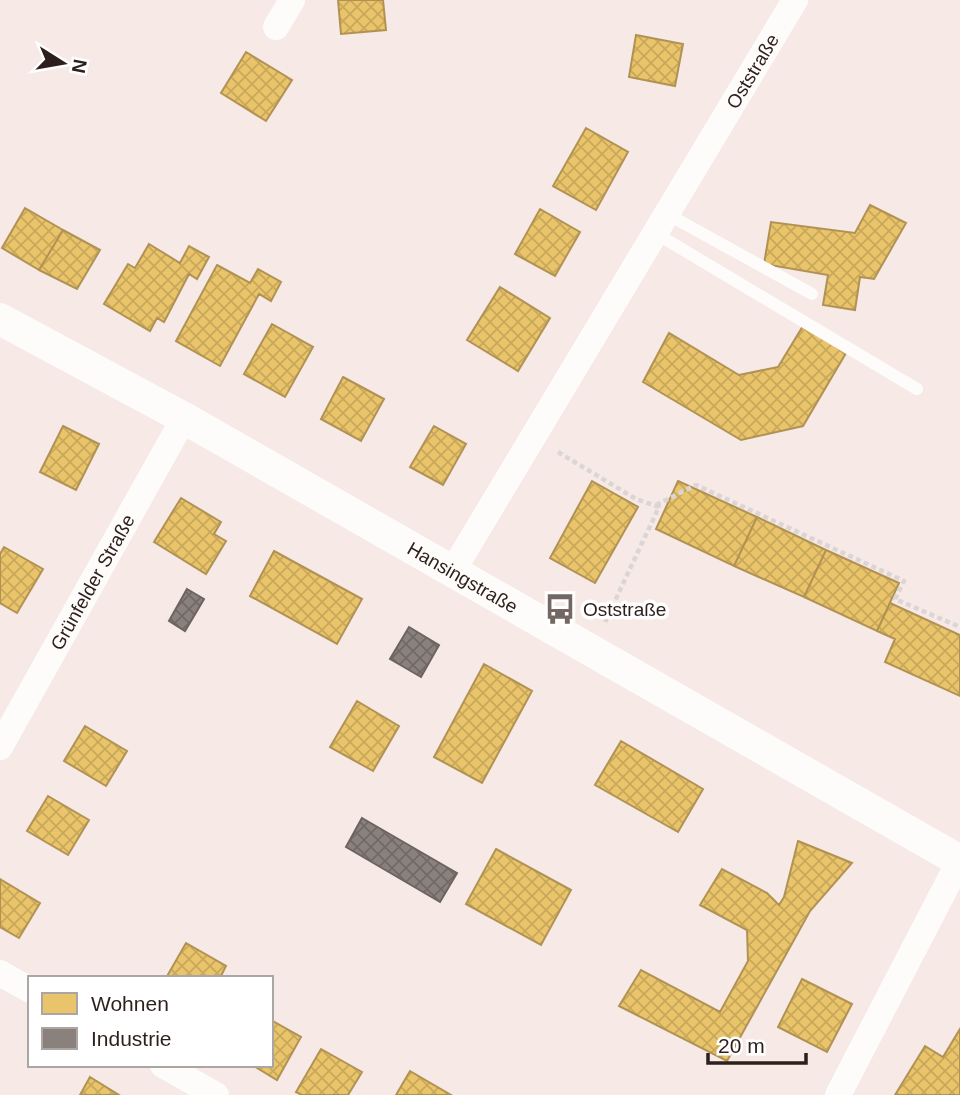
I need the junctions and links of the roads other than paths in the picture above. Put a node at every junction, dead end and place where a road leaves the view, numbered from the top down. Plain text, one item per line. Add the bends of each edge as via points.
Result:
1 (292, 0) edge
2 (794, 0) edge
3 (276, 27) dead end
4 (661, 224) junction
5 (812, 294) dead end
6 (0, 319) edge
7 (917, 389) dead end
8 (184, 418) junction
9 (452, 572) junction
10 (0, 747) edge
11 (960, 861) edge
12 (0, 974) edge
13 (28, 989) edge
14 (167, 1067) edge
15 (216, 1095) edge
16 (838, 1095) edge

1 - 3 street
2 - 4 street, Oststraße
4 - 5 lane
4 - 7 lane
4 - 9 street, Oststraße
6 - 8 street, Hansingstraße
8 - 9 street, Hansingstraße
8 - 10 street, Grünfelder Straße
9 - 11 street, Hansingstraße
11 - 16 street
12 - 13 street
14 - 15 street

